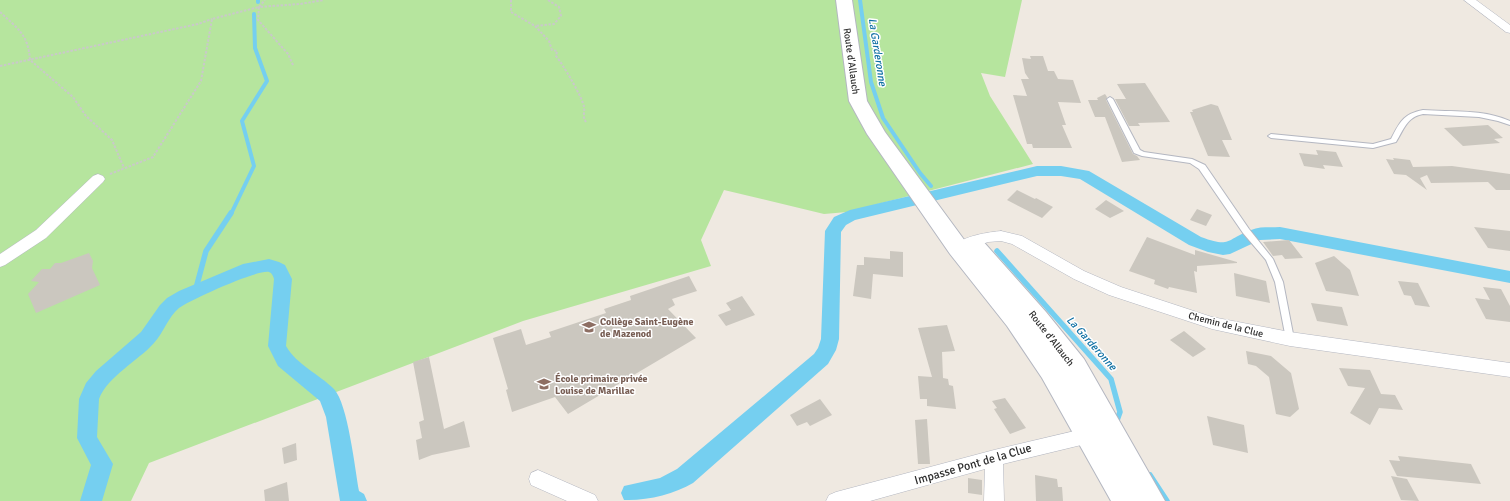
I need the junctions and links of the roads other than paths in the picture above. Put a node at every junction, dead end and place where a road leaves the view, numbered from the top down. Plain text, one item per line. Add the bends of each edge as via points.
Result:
1 (844, 0) edge
2 (1470, 0) edge
3 (1510, 30) edge
4 (1110, 99) dead end
5 (1510, 123) edge
6 (1271, 136) dead end
7 (98, 179) road end
8 (965, 246) junction
9 (0, 261) edge
10 (1290, 339) junction
11 (1510, 370) edge
12 (1111, 431) junction
13 (1087, 436) junction
14 (994, 458) junction
15 (538, 480) dead end
16 (588, 501) edge
17 (836, 501) edge
18 (994, 501) edge
19 (1126, 501) edge
20 (1151, 501) edge

1 - 8 main road, Route d'Allauch via 858,101 877,134 924,198
2 - 3 street
4 - 10 lane via 1137,151 1142,154 1192,160 1202,167 1246,231 1269,259 1279,282
5 - 6 lane via 1489,116 1423,112 1413,113 1408,117 1394,140 1373,146
7 - 9 street via 41,234
8 - 10 street, Chemin de la Clue via 987,237 1001,236 1017,240 1115,291 1212,323
8 - 12 main road, Route d'Allauch via 1038,318 1075,366
8 - 13 main road, Route d'Allauch via 1050,371
10 - 11 street, Chemin de la Clue
12 - 13 street, Impasse Pont de la Clue
12 - 20 main road, Route d'Allauch
13 - 14 street, Impasse Pont de la Clue via 1057,441
13 - 19 main road, Route d'Allauch
14 - 17 street, Impasse Pont de la Clue
14 - 18 street
15 - 16 street

